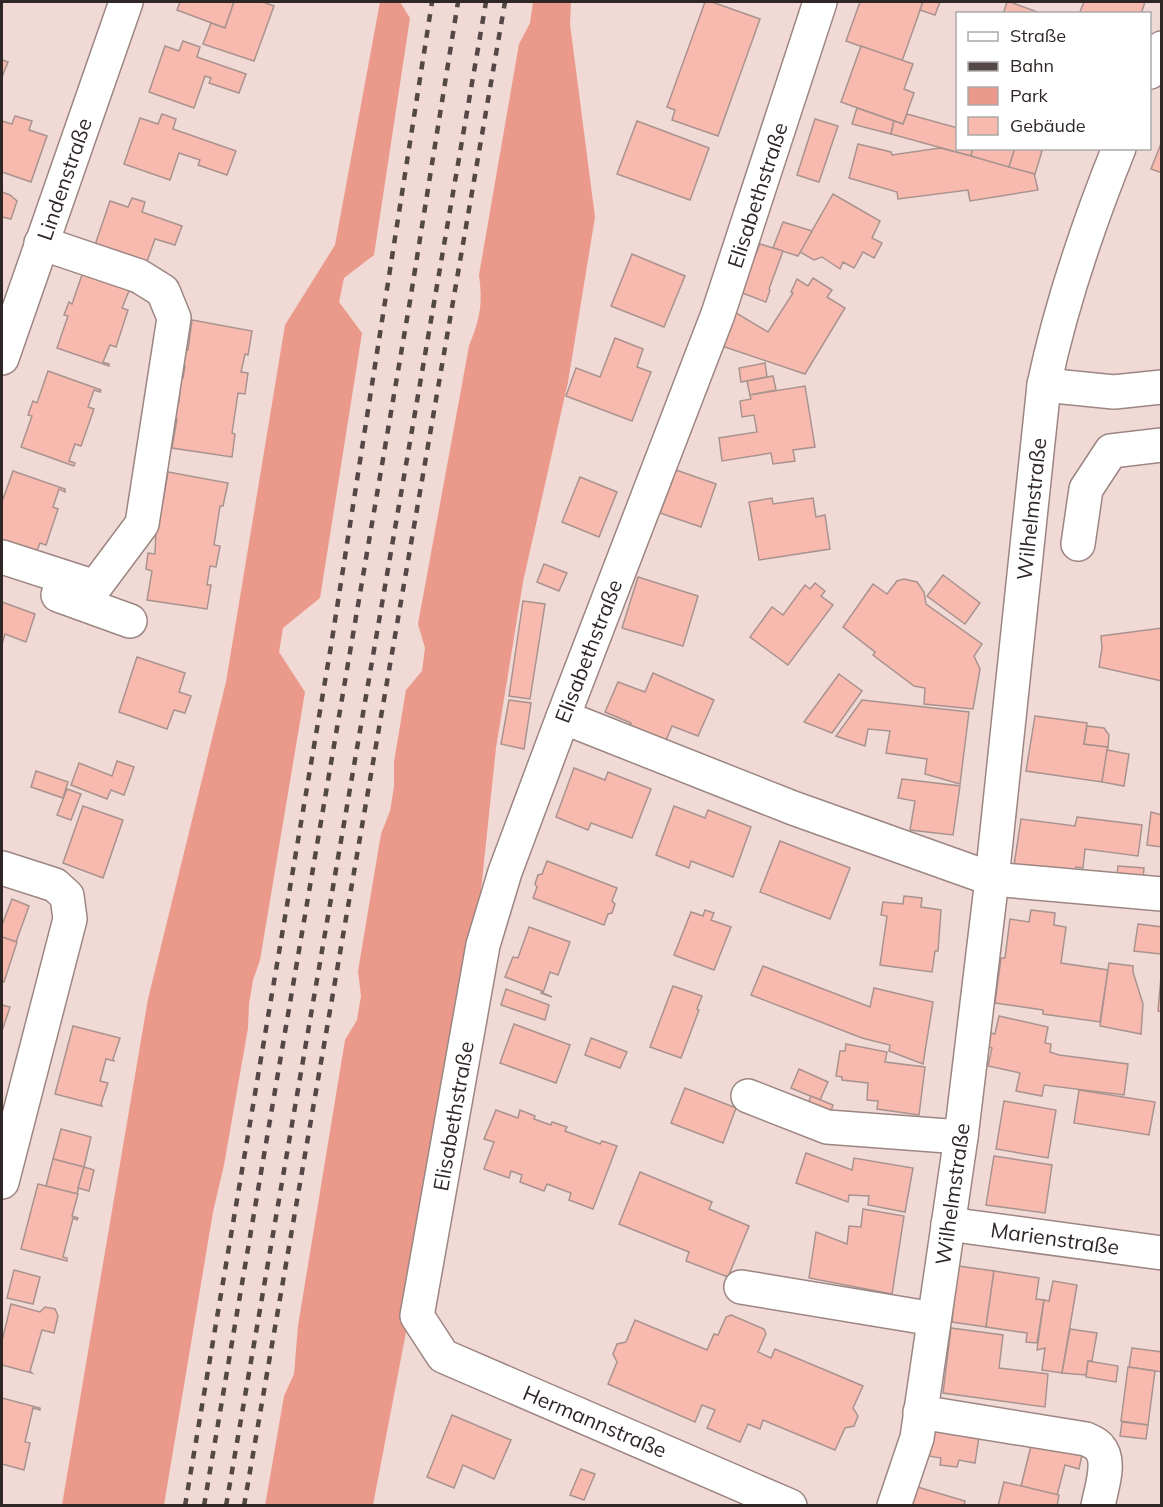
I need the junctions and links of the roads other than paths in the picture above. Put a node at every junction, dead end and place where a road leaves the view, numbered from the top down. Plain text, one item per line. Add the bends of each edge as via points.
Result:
1 (126, 2) edge
2 (820, 2) edge
3 (1161, 48) edge
4 (1151, 68) edge
5 (1104, 164) edge
6 (41, 243) junction
7 (2, 358) edge
8 (1044, 385) junction
9 (1161, 387) edge
10 (1161, 445) edge
11 (1078, 544) dead end
12 (2, 558) edge
13 (2, 578) edge
14 (130, 621) dead end
15 (563, 717) junction
16 (2, 868) edge
17 (992, 879) junction
18 (1161, 894) edge
19 (748, 1096) dead end
20 (961, 1137) junction
21 (2, 1182) edge
22 (948, 1224) junction
23 (1161, 1253) edge
24 (741, 1287) dead end
25 (417, 1316) joint
26 (934, 1319) junction
27 (920, 1412) junction
28 (790, 1506) edge
29 (894, 1506) edge
30 (1098, 1506) edge

1 - 6 street, Lindenstraße
2 - 15 street, Elisabethstraße via 718,314
3 - 4 street
5 - 8 street, Wilhelmstraße
6 - 7 street, Lindenstraße
6 - 12 street via 140,276 163,291 174,318 142,524 95,587
8 - 9 street via 1114,392
8 - 17 street, Wilhelmstraße
10 - 11 street via 1111,451 1086,489
13 - 14 street
15 - 17 street via 793,808
15 - 25 street, Elisabethstraße via 514,845 483,945
16 - 21 street via 55,885 67,896 70,920
17 - 18 street
17 - 20 street, Wilhelmstraße
19 - 20 street via 827,1127
20 - 22 street, Wilhelmstraße
22 - 23 street, Marienstraße
22 - 26 street, Wilhelmstraße
24 - 26 street
25 - 28 street, Hermannstraße via 443,1356
26 - 27 street, Wilhelmstraße
27 - 29 street, Wilhelmstraße via 917,1438
27 - 30 street via 1086,1439 1099,1446 1105,1457

